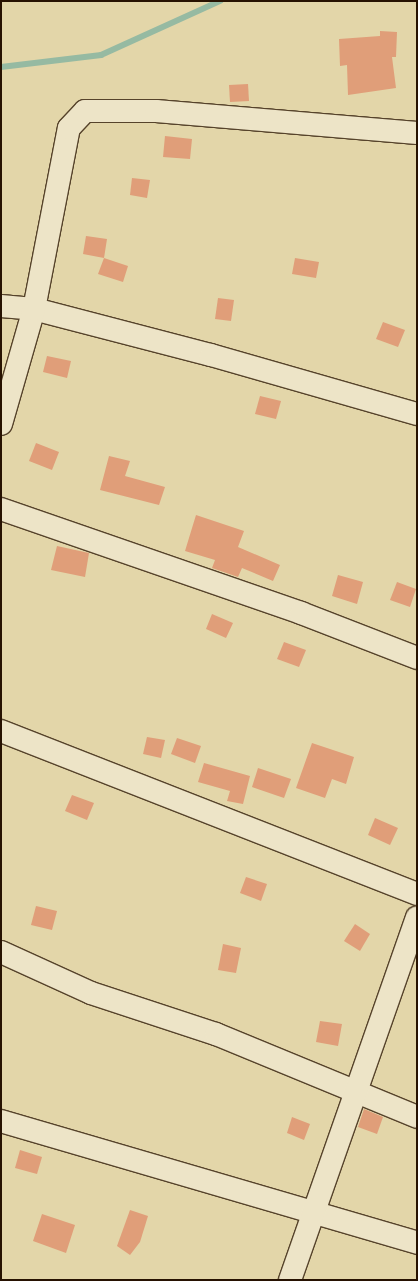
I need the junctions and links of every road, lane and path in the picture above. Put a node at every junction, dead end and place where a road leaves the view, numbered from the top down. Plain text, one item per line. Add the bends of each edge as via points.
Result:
1 (417, 133) edge
2 (1, 306) edge
3 (34, 309) junction
4 (417, 414) edge
5 (1, 424) edge
6 (1, 509) edge
7 (417, 658) edge
8 (1, 731) edge
9 (417, 894) edge
10 (417, 918) edge
11 (1, 952) edge
12 (357, 1091) junction
13 (417, 1117) edge
14 (1, 1120) edge
15 (316, 1213) junction
16 (417, 1243) edge
17 (290, 1280) edge

1 - 3 street via 156,111 85,111 69,128
2 - 3 street
3 - 4 street
3 - 5 street
6 - 7 street via 301,613
8 - 9 street
10 - 12 street
11 - 12 street via 91,993 216,1034
12 - 13 street
12 - 15 street
14 - 15 street
15 - 16 street
15 - 17 street

